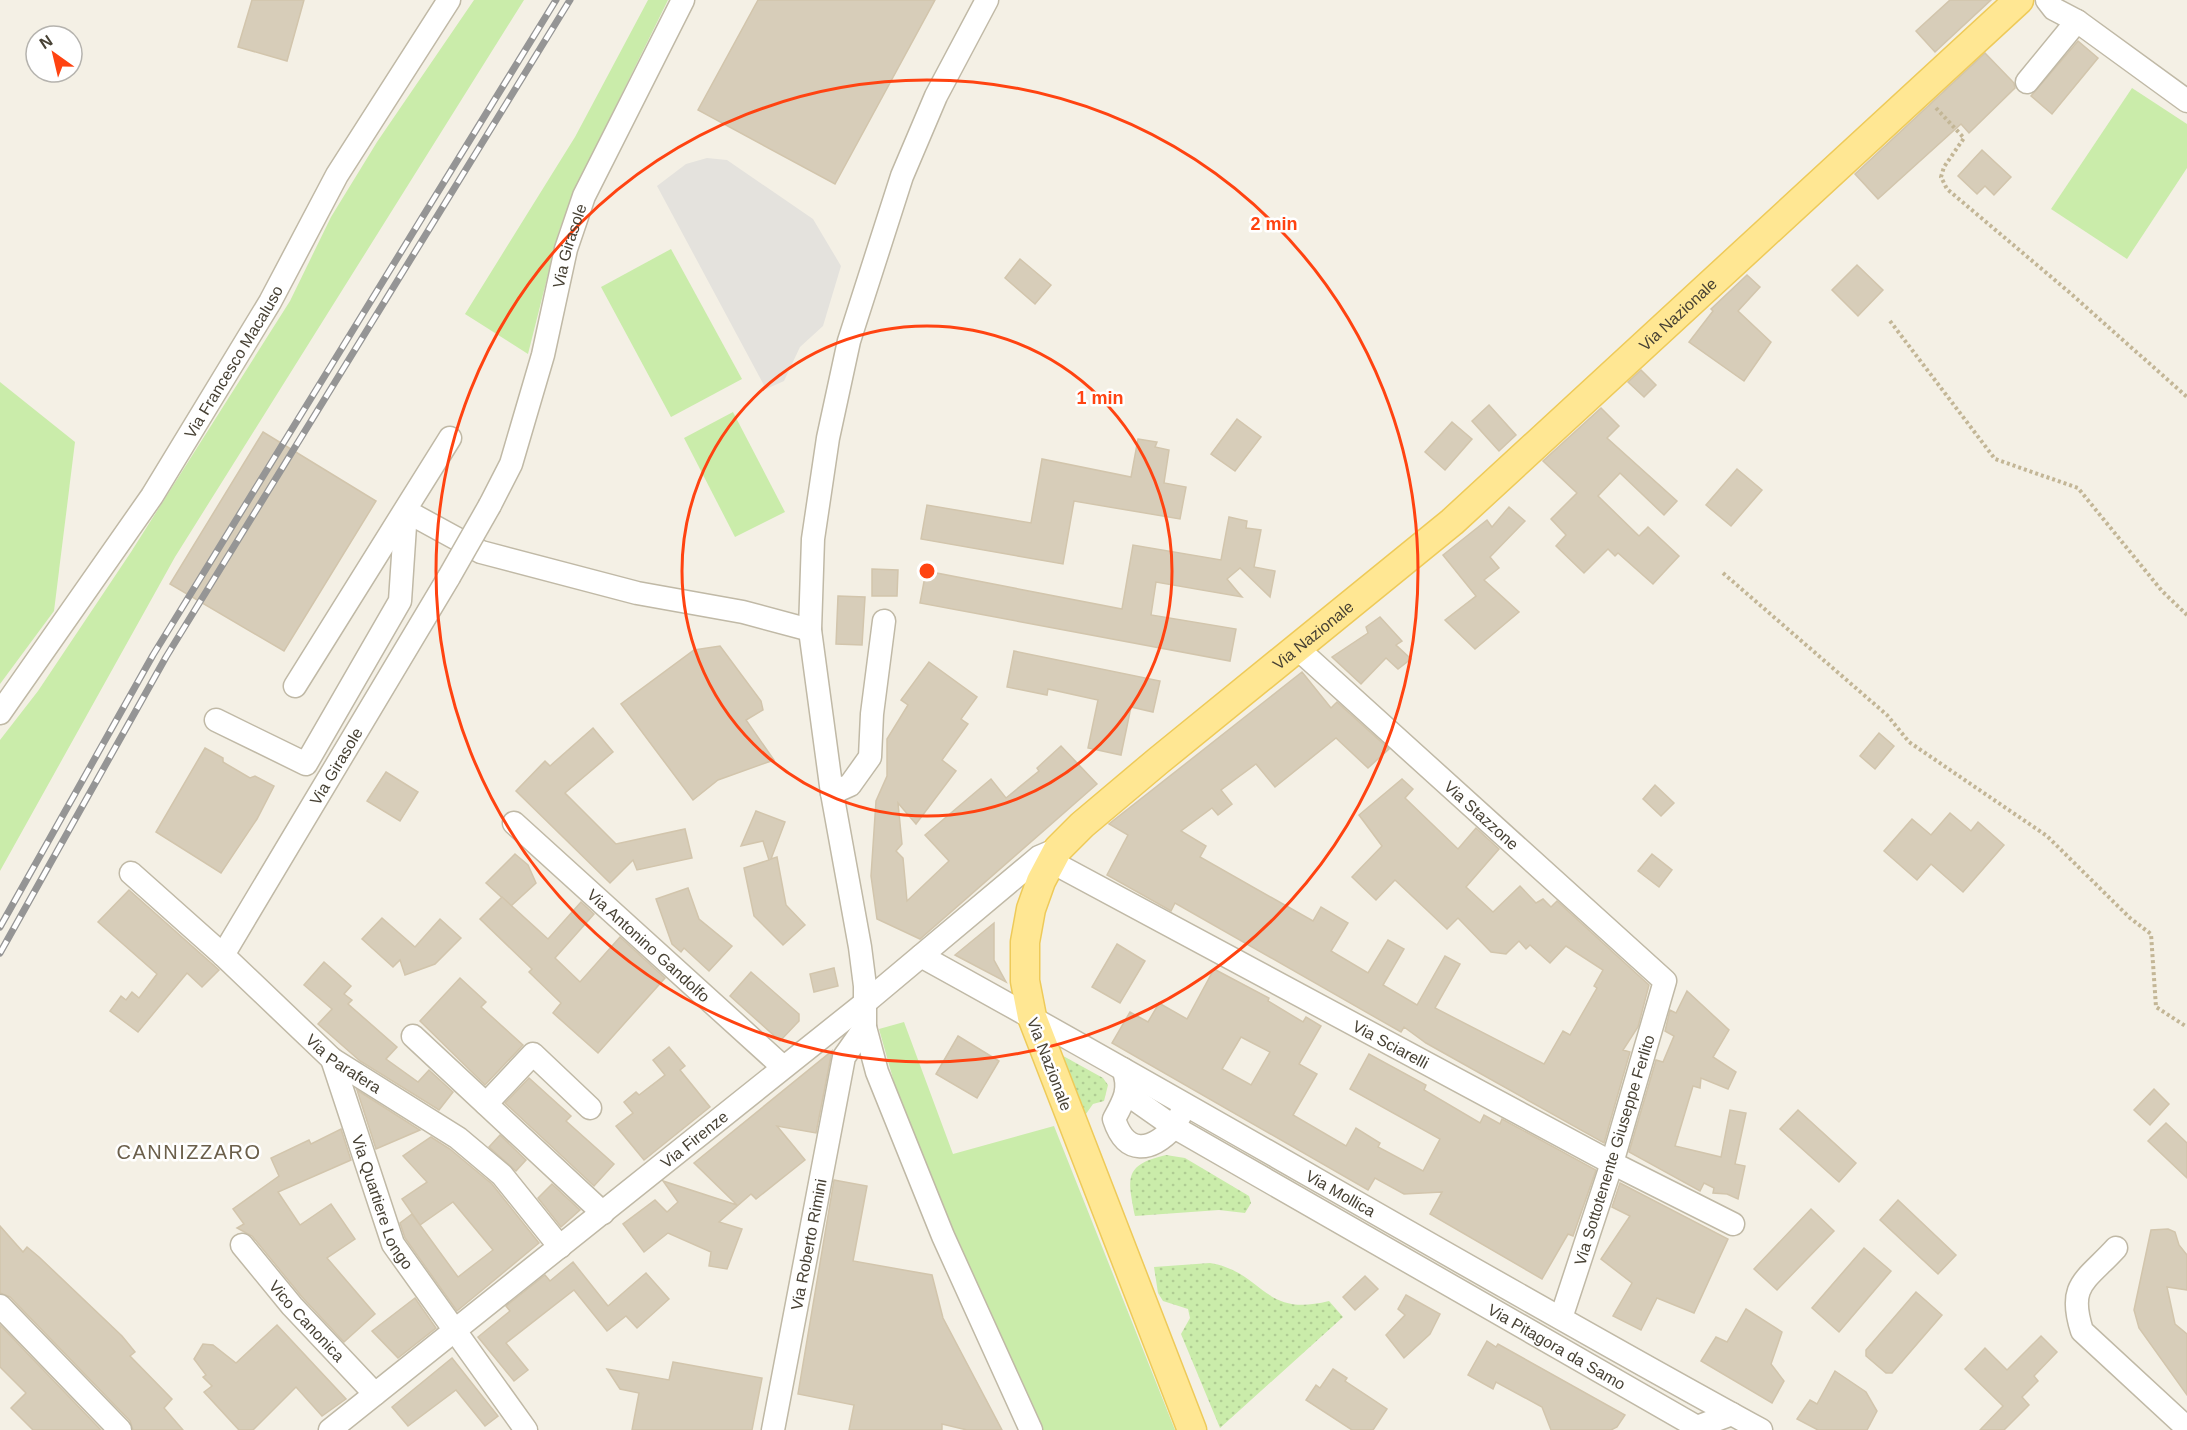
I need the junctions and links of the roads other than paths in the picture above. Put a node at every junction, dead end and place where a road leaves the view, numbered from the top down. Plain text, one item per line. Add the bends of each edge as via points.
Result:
1 (449, 0) edge
2 (683, 0) edge
3 (987, 0) edge
4 (2019, 0) edge
5 (2047, 0) edge
6 (2077, 21) junction
7 (2027, 82) dead end
8 (2187, 101) edge
9 (450, 438) dead end
10 (406, 511) junction
11 (884, 621) dead end
12 (810, 630) junction
13 (1297, 648) junction
14 (296, 687) dead end
15 (0, 713) edge
16 (216, 720) dead end
17 (832, 793) junction
18 (514, 823) dead end
19 (1054, 855) junction
20 (130, 873) dead end
21 (1003, 889) junction
22 (1037, 891) junction
23 (222, 955) junction
24 (921, 956) junction
25 (1665, 981) joint
26 (866, 1002) junction
27 (1032, 1017) junction
28 (866, 1027) junction
29 (832, 1028) junction
30 (413, 1036) dead end
31 (844, 1057) junction
32 (332, 1059) junction
33 (783, 1067) junction
34 (1123, 1069) junction
35 (1127, 1094) junction
36 (486, 1104) junction
37 (1185, 1106) junction
38 (590, 1108) dead end
39 (1174, 1127) junction
40 (1612, 1163) junction
41 (603, 1213) junction
42 (1734, 1224) dead end
43 (242, 1245) dead end
44 (560, 1247) junction
45 (1432, 1247) junction
46 (2116, 1248) dead end
47 (1417, 1267) junction
48 (0, 1306) edge
49 (1561, 1318) junction
50 (454, 1332) junction
51 (375, 1394) junction
52 (1732, 1414) junction
53 (1694, 1428) edge
54 (2187, 1428) edge
55 (120, 1430) edge
56 (330, 1430) edge
57 (526, 1430) edge
58 (773, 1430) edge
59 (1031, 1430) edge
60 (1192, 1430) edge
61 (1761, 1430) edge

1 - 15 street, Via Francesco Macaluso via 337,175 270,302 152,496
2 - 23 street, Via Girasole, bridge via 584,196 566,249 543,355 512,464
3 - 12 street via 936,96 902,176 849,341 828,438 813,539
4 - 13 main road, Via Nazionale via 1452,522
5 - 6 street via 2054,9
6 - 7 street
6 - 8 street
9 - 10 street
10 - 12 street via 482,552 637,593 743,612
10 - 14 street
10 - 16 street via 400,601 306,764
11 - 17 street via 870,757 850,785
12 - 17 street
13 - 19 main road, Via Nazionale via 1133,782
13 - 25 street, Via Stazzone
17 - 26 street via 860,946
18 - 33 street, Via Antonino Gandolfo
19 - 21 street, Via Firenze via 1039,858
19 - 22 main road, Via Nazionale
19 - 40 street, Via Sciarelli
20 - 23 street, Via Parafera
21 - 22 street
21 - 24 street, Via Firenze
22 - 27 main road, Via Nazionale via 1025,942 1025,981
23 - 32 street, Via Parafera
24 - 26 street, Via Firenze
24 - 27 street, Via Mollica
25 - 40 street, Via Sottotenente Giuseppe Ferlito
26 - 28 street
26 - 29 street, Via Firenze
27 - 34 street, Via Mollica
27 - 60 main road, Via Nazionale
28 - 31 street
28 - 59 street via 877,1072 943,1236
29 - 31 street
29 - 33 street, Via Firenze
30 - 36 street
31 - 58 street, Via Roberto Rimini
32 - 44 street, Via Parafera via 458,1138 501,1175
32 - 50 street, Via Quartiere Longo via 393,1244
33 - 41 street, Via Firenze
34 - 35 street via 1128,1081
34 - 37 street, Via Mollica
35 - 39 street, Via Pitagora da Samo
35 - 39 street via 1114,1119 1119,1133 1131,1143 1147,1147 1160,1142
36 - 38 street via 532,1054
36 - 41 street
37 - 39 street
37 - 45 street, Via Mollica
39 - 47 street, Via Pitagora da Samo
40 - 42 street, Via Sciarelli
40 - 49 street, Via Sottotenente Giuseppe Ferlito
41 - 44 street, Via Firenze
43 - 51 street, Vico Canonica via 292,1306
44 - 50 street, Via Firenze
45 - 47 street
45 - 49 street, Via Mollica
46 - 54 street via 2077,1291 2075,1310 2082,1331
47 - 53 street, Via Pitagora da Samo
48 - 55 street
49 - 52 street, Via Mollica
50 - 51 street, Via Firenze
50 - 57 street, Via Quartiere Longo
51 - 56 street, Via Firenze
52 - 53 street, Via Pitagora da Samo
52 - 61 street, Via Mollica

